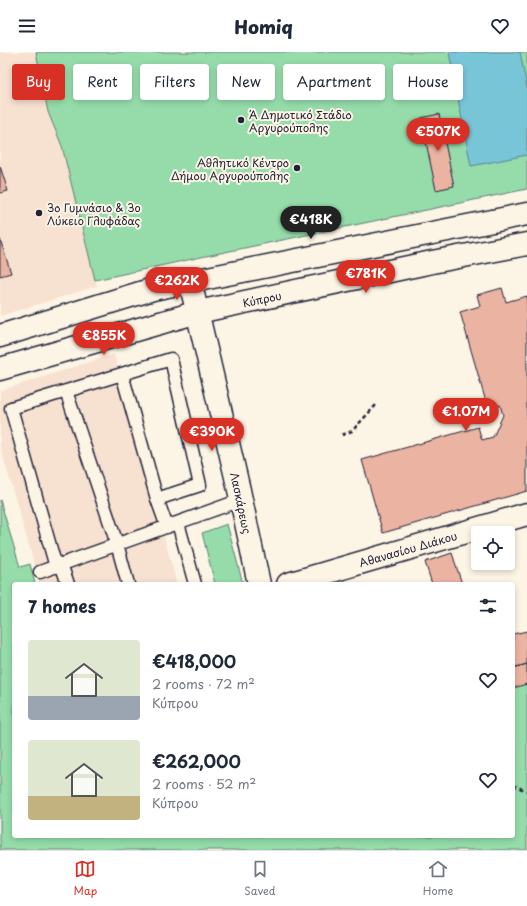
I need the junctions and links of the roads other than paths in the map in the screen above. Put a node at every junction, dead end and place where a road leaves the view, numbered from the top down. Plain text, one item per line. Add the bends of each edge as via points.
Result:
1 (527, 214) edge
2 (527, 244) edge
3 (190, 281) junction
4 (198, 312) junction
5 (0, 336) edge
6 (0, 369) edge
7 (122, 374) junction
8 (66, 391) junction
9 (157, 499) junction
10 (241, 500) junction
11 (527, 514) edge
12 (172, 525) junction
13 (117, 544) junction
14 (59, 565) junction
15 (40, 572) dead end
16 (67, 582) edge
17 (127, 582) edge
18 (194, 582) edge
19 (259, 582) edge
20 (295, 582) edge

1 - 3 main road
2 - 4 main road, Κύπρου
3 - 4 main road, Λασκάρεως
3 - 5 main road via 153,289
4 - 6 main road, Κύπρου
4 - 10 main road, Λασκάρεως
7 - 8 lane
7 - 9 lane
7 - 9 lane via 171,359 200,485
8 - 13 lane
8 - 14 lane via 11,408
9 - 12 lane
10 - 12 lane
10 - 19 main road, Λασκάρεως
11 - 20 main road, Αθανασίου Διάκου
12 - 13 lane
12 - 18 lane
13 - 14 lane
13 - 17 lane
14 - 15 lane
14 - 16 lane

